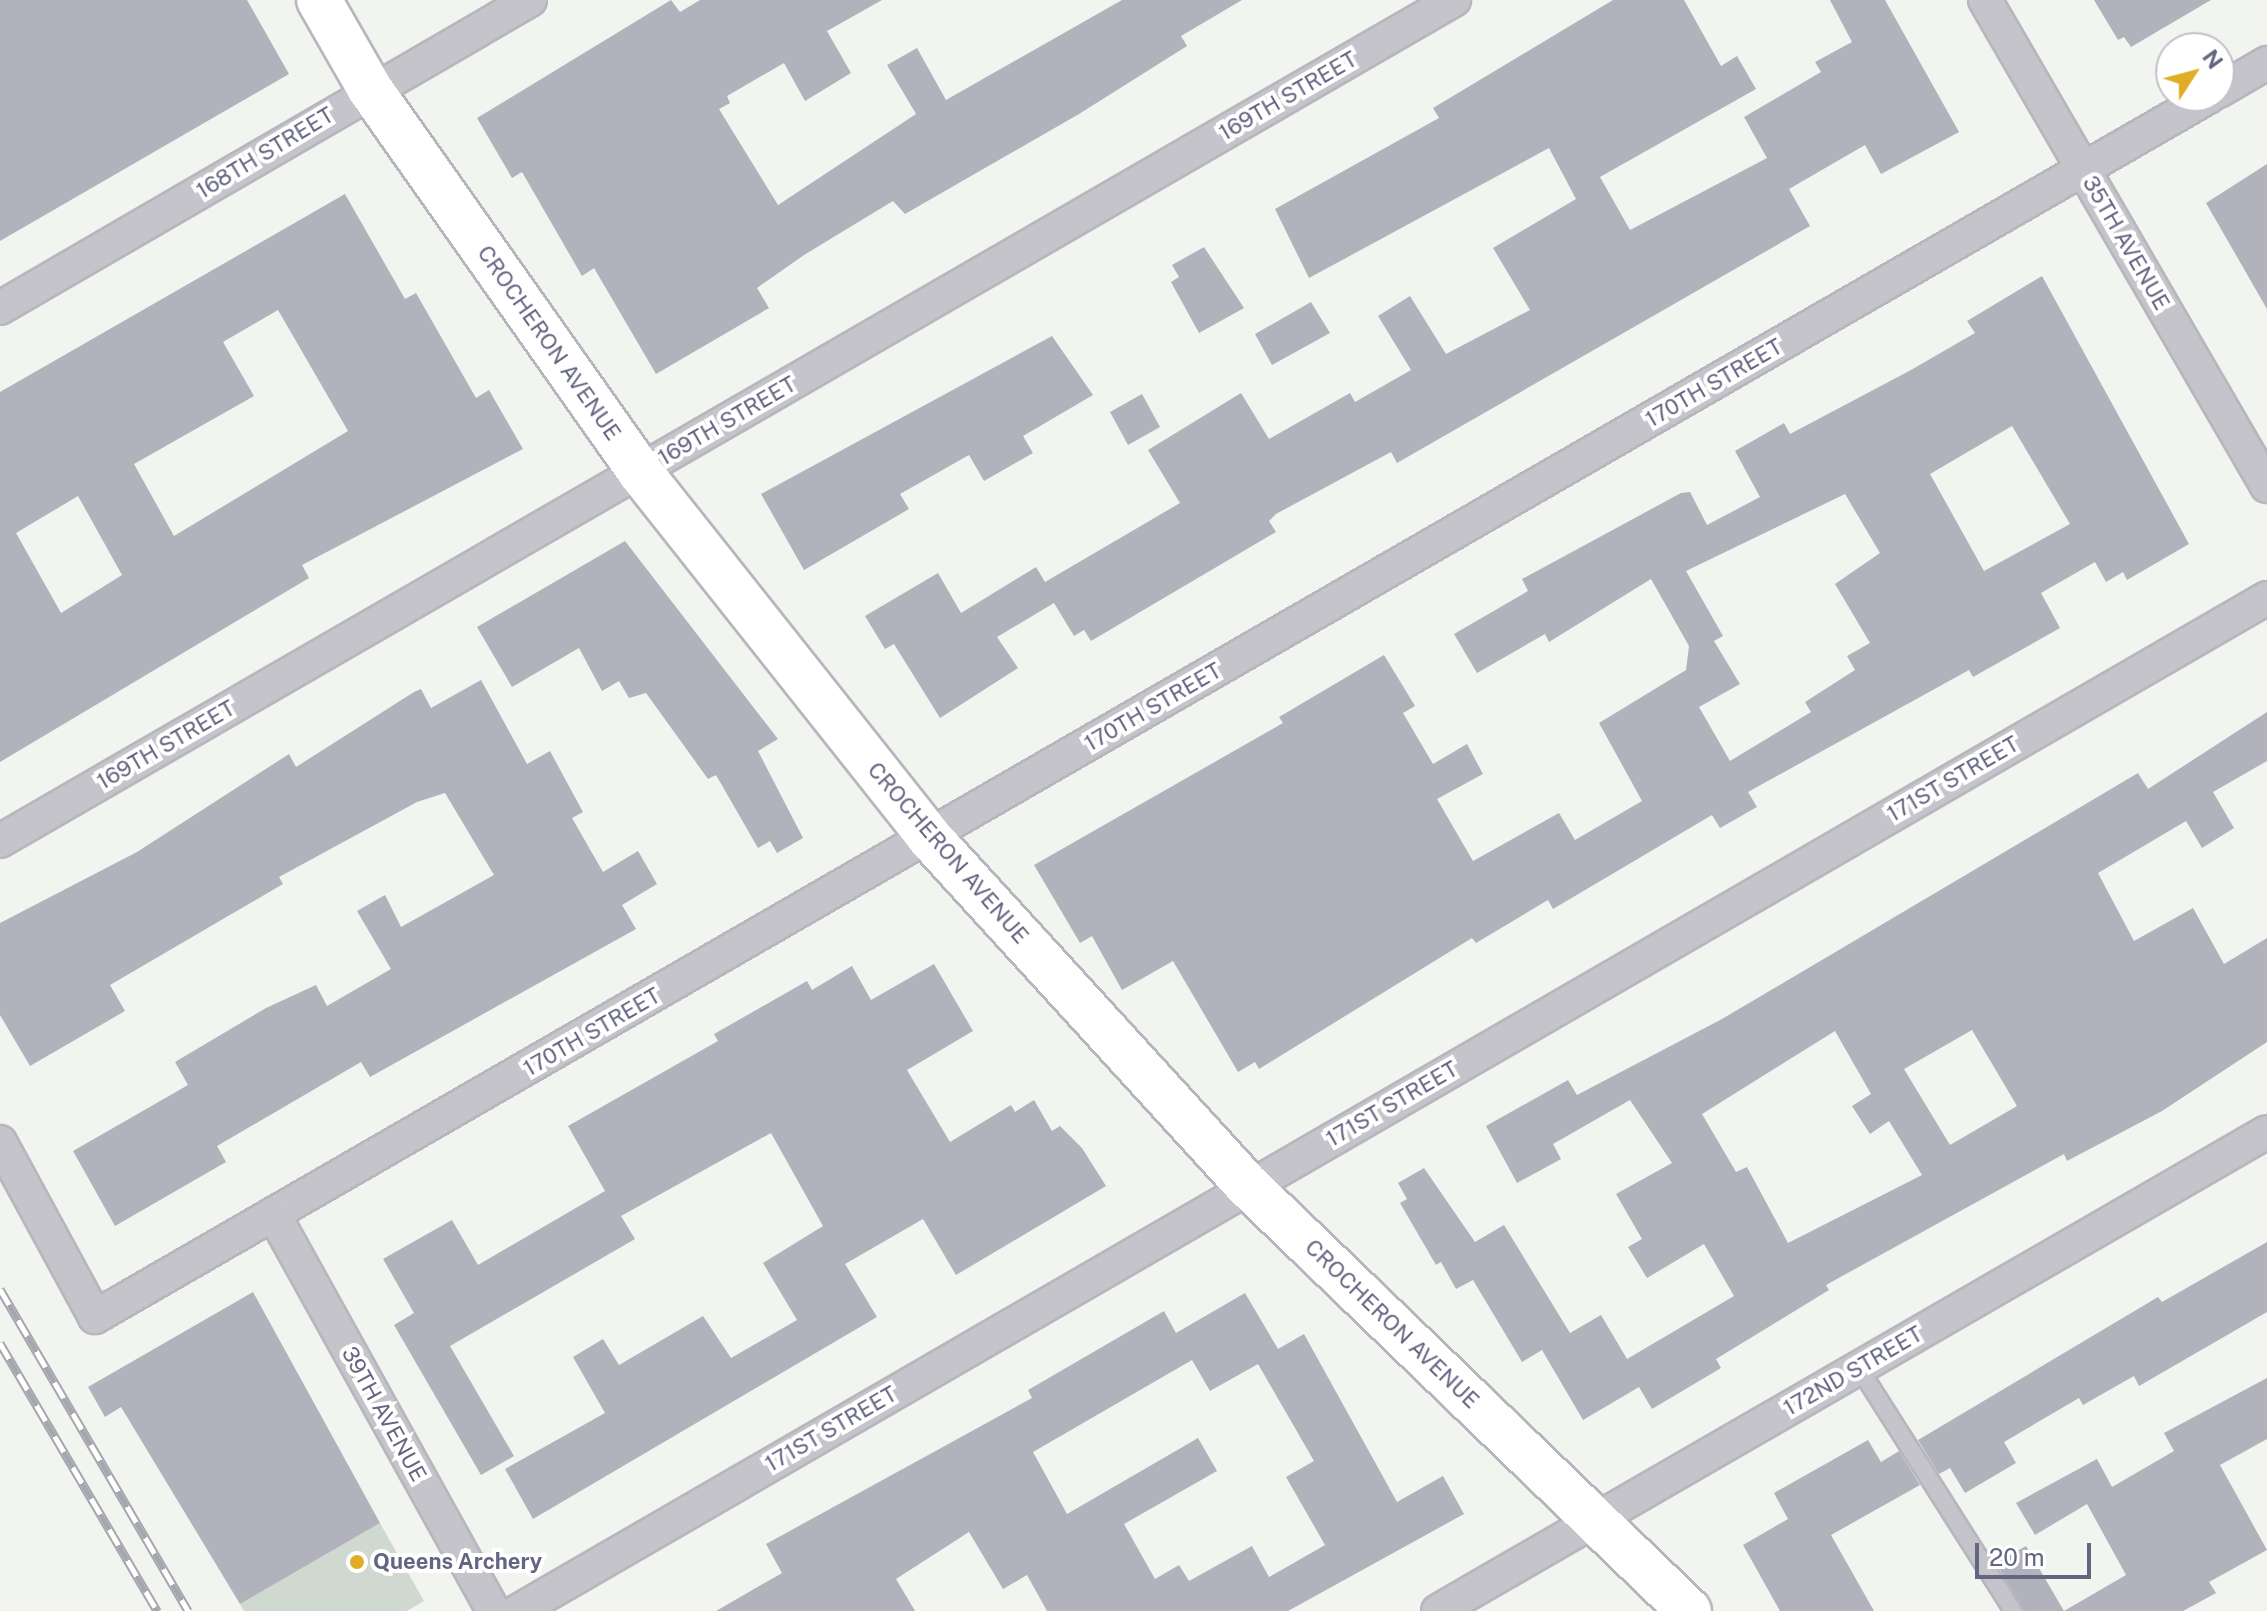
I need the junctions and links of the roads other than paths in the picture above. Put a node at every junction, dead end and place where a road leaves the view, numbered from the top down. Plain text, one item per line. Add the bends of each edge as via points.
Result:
1 (319, 0) edge
2 (530, 0) edge
3 (1454, 0) edge
4 (1985, 0) edge
5 (2267, 63) edge
6 (2235, 82) edge
7 (370, 89) junction
8 (2182, 112) edge
9 (2083, 169) junction
10 (0, 308) edge
11 (640, 472) junction
12 (2267, 486) edge
13 (2267, 598) edge
14 (929, 837) junction
15 (0, 841) edge
16 (2267, 1132) edge
17 (0, 1142) edge
18 (1249, 1187) junction
19 (275, 1217) junction
20 (1859, 1368) junction
21 (1596, 1520) junction
22 (493, 1611) edge
23 (518, 1611) edge
24 (1438, 1611) edge
25 (1689, 1611) edge
26 (2013, 1611) edge

1 - 7 street, CROCHERON AVENUE
2 - 7 street, 168TH STREET
3 - 11 street, 169TH STREET
4 - 9 street, 35TH AVENUE
5 - 6 street
7 - 10 street, 168TH STREET
7 - 11 street, CROCHERON AVENUE
8 - 9 street, 170TH STREET
9 - 12 street, 35TH AVENUE
9 - 14 street, 170TH STREET
11 - 14 street, CROCHERON AVENUE
11 - 15 street, 169TH STREET
13 - 18 street, 171ST STREET
14 - 18 street, CROCHERON AVENUE
14 - 19 street, 170TH STREET
16 - 20 street, 172ND STREET
17 - 19 street, 170TH STREET via 95,1317
18 - 21 street, CROCHERON AVENUE
18 - 23 street, 171ST STREET
19 - 22 street, 39TH AVENUE
20 - 21 street, 172ND STREET
20 - 26 lane
21 - 24 street, 172ND STREET
21 - 25 street, CROCHERON AVENUE

